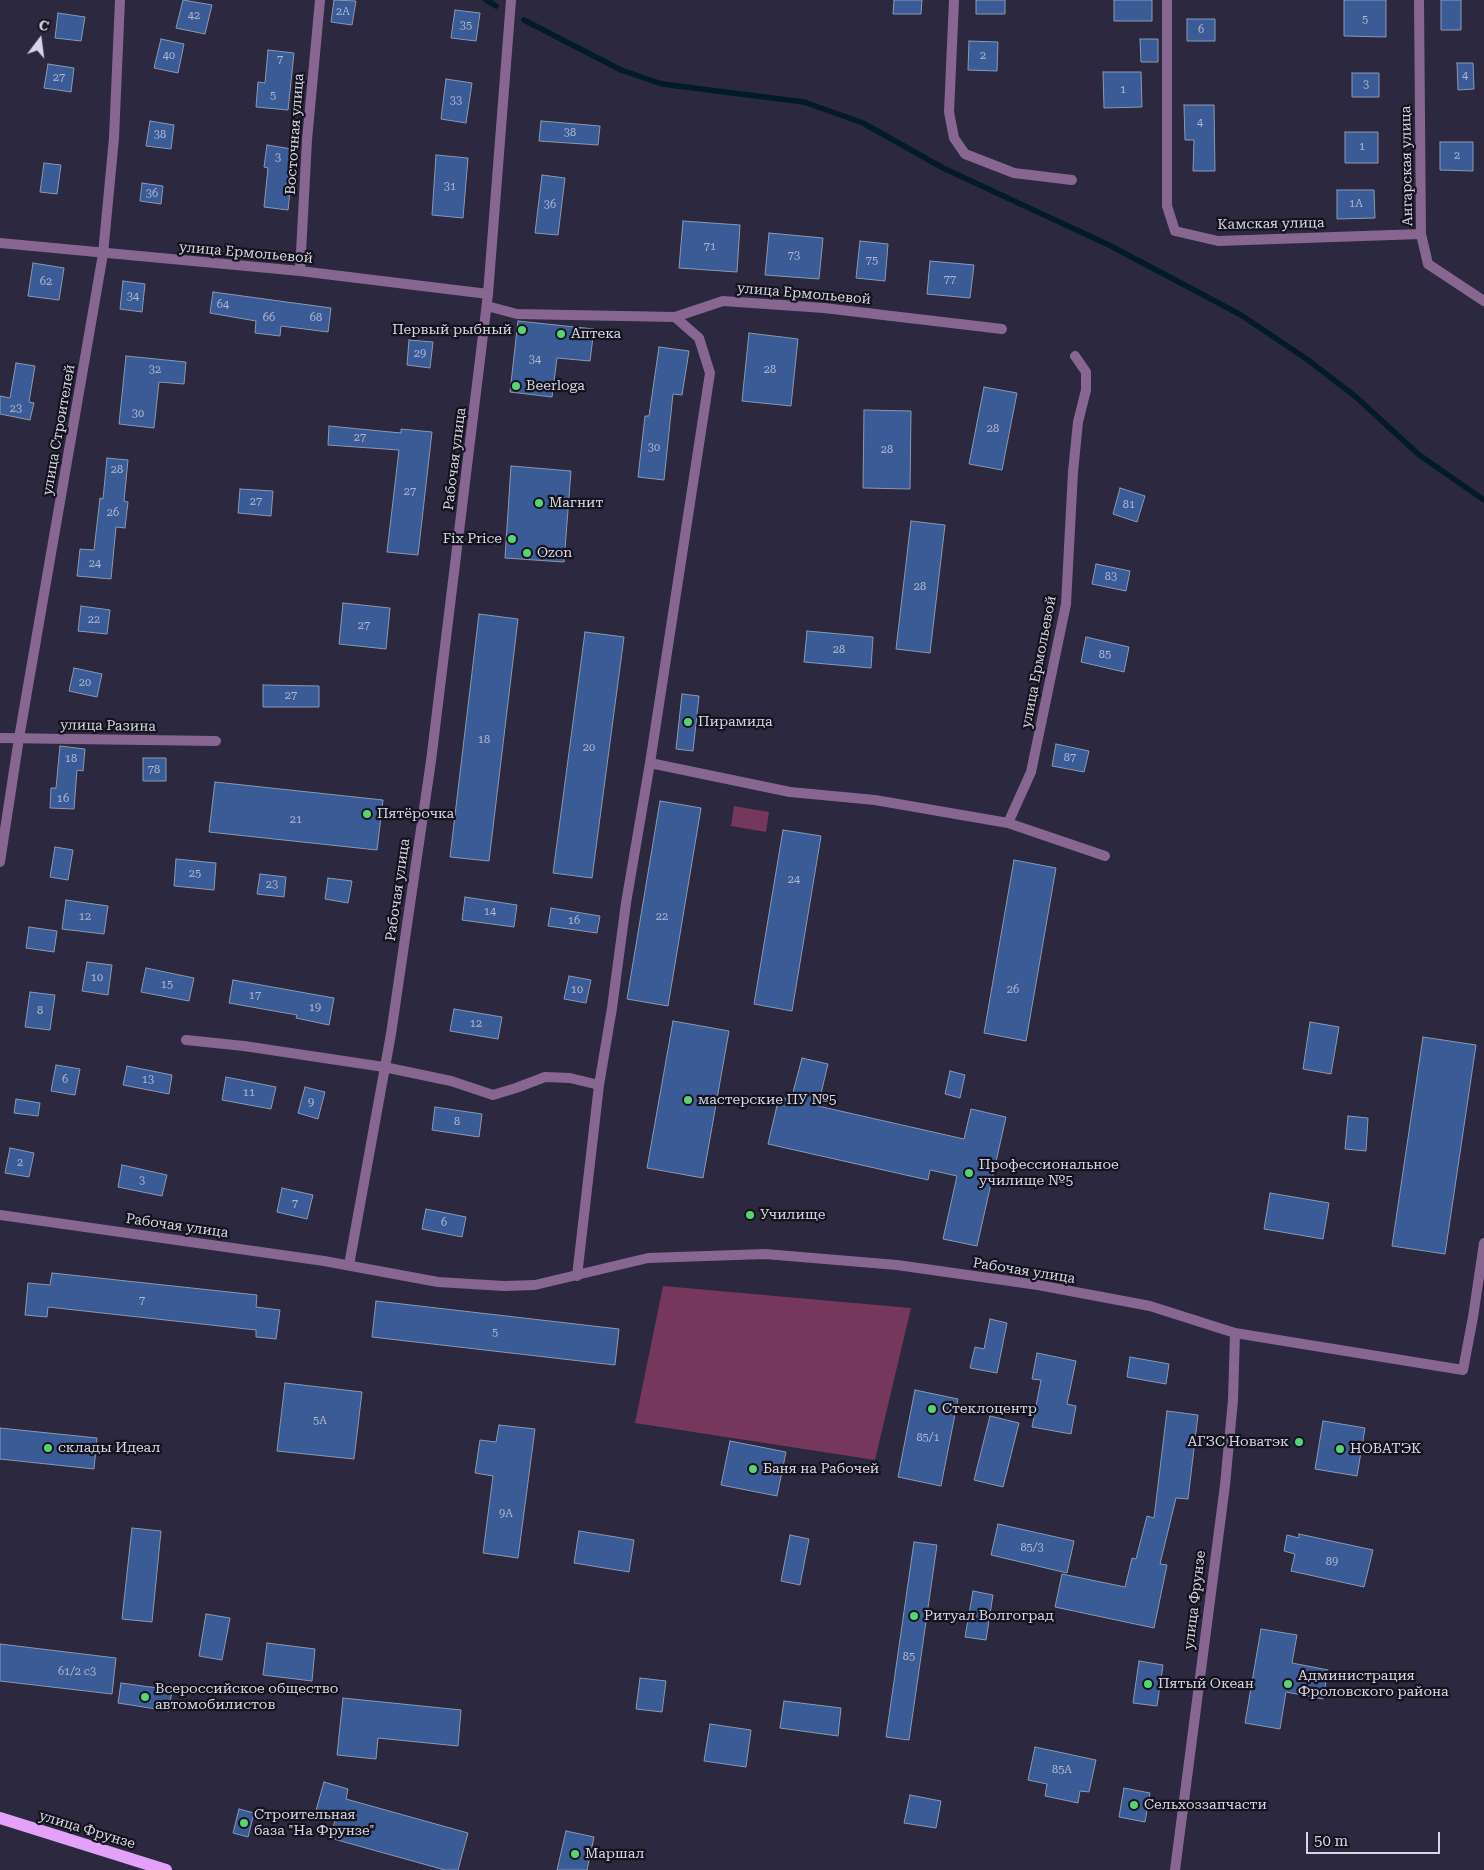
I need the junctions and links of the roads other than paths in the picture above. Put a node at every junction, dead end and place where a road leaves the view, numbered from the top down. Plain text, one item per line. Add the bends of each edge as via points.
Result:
1 (120, 0) edge
2 (320, 0) edge
3 (511, 0) edge
4 (954, 0) edge
5 (1166, 0) edge
6 (1419, 0) edge
7 (1072, 180) dead end
8 (1421, 234) junction
9 (0, 243) edge
10 (103, 254) junction
11 (300, 271) junction
12 (488, 294) junction
13 (1484, 301) edge
14 (487, 306) junction
15 (675, 317) junction
16 (1002, 329) dead end
17 (1075, 356) dead end
18 (0, 738) edge
19 (19, 738) junction
20 (216, 741) dead end
21 (650, 763) junction
22 (1008, 823) junction
23 (1105, 856) dead end
24 (0, 862) edge
25 (186, 1040) dead end
26 (384, 1067) junction
27 (599, 1085) junction
28 (0, 1215) edge
29 (1484, 1243) edge
30 (349, 1265) junction
31 (577, 1276) junction
32 (1235, 1333) junction
33 (0, 1818) edge
34 (166, 1870) edge
35 (1175, 1870) edge

1 - 10 street, улица Строителей via 114,138
2 - 11 street, Восточная улица via 307,140
3 - 12 street, Рабочая улица
4 - 7 street via 949,112 954,138 965,154 1014,173
5 - 8 street, Камская улица via 1167,206 1175,232 1218,241
6 - 8 street, Ангарская улица
8 - 13 street, Ангарская улица via 1428,264
9 - 10 street, улица Ермольевой
10 - 11 street, улица Ермольевой
10 - 19 street, улица Строителей
11 - 12 street, улица Ермольевой
12 - 14 street, Рабочая улица
14 - 15 street, улица Ермольевой via 517,314
14 - 26 street, Рабочая улица via 431,761
15 - 16 street, улица Ермольевой via 724,301 824,308
15 - 21 street via 699,338 710,373
17 - 22 street, улица Ермольевой via 1086,372 1086,390 1078,422 1072,472 1066,604 1031,772
18 - 19 street, улица Разина
19 - 20 street, улица Разина
19 - 24 street, улица Строителей
21 - 22 street via 790,792 875,800
21 - 27 street
22 - 23 street
25 - 26 street
26 - 27 street via 451,1081 493,1095 545,1077 570,1078
26 - 30 street, Рабочая улица
27 - 31 street
28 - 30 street, Рабочая улица
29 - 32 street, Рабочая улица via 1463,1370
30 - 31 street, Рабочая улица via 438,1282 504,1286 535,1285
31 - 32 street, Рабочая улица via 648,1258 765,1254 897,1265 1038,1285 1150,1306
32 - 35 street, улица Фрунзе via 1225,1485
33 - 34 main road, улица Фрунзе

